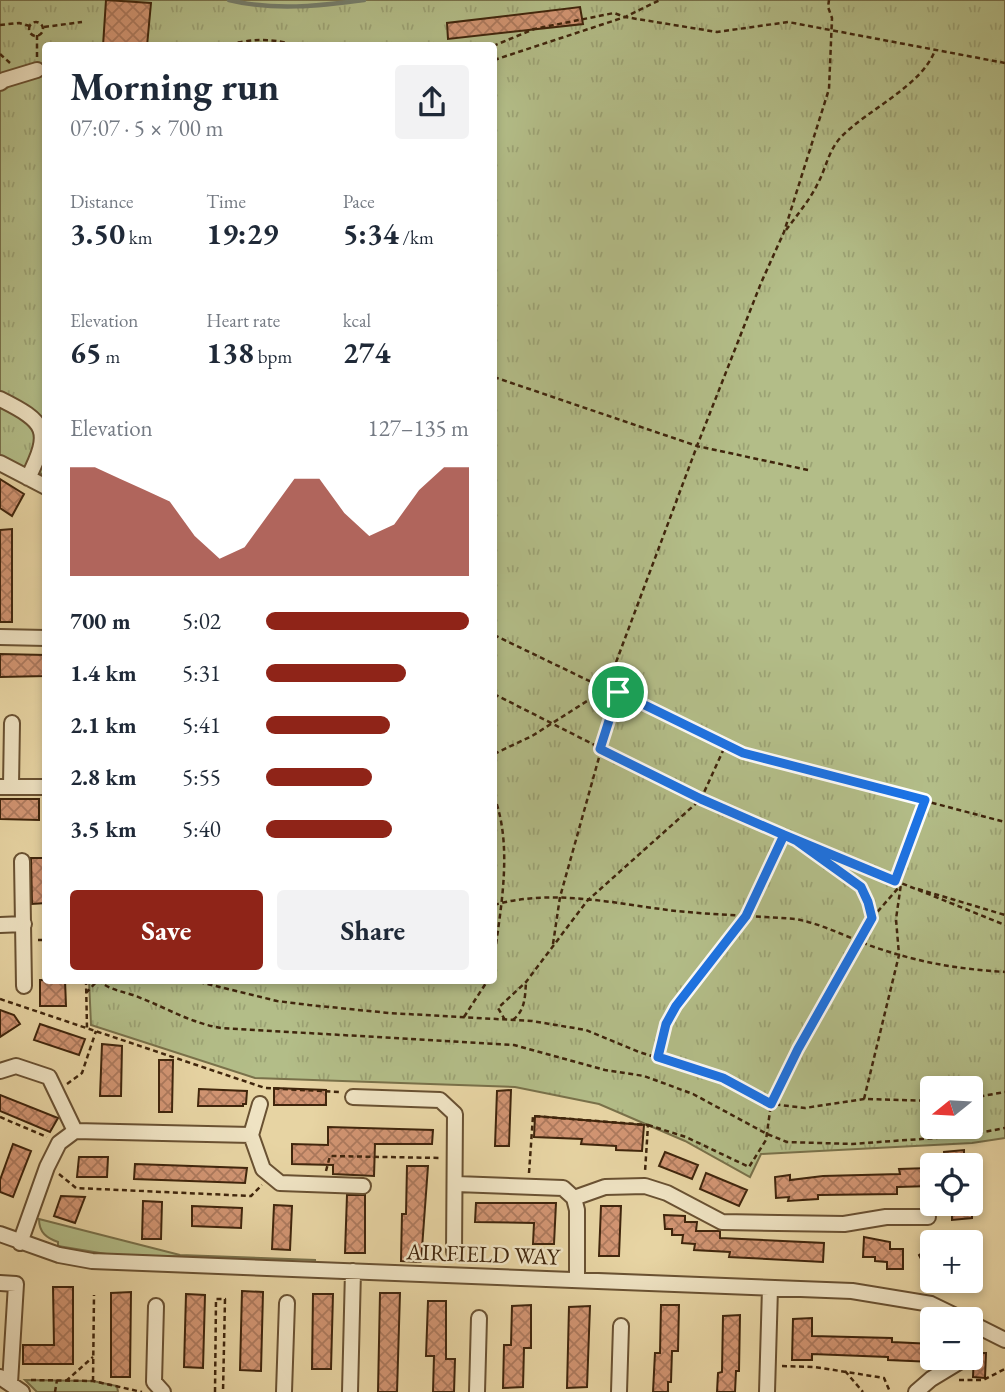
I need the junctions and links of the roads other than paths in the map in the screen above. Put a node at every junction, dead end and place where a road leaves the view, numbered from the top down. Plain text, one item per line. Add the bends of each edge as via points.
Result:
1 (37, 70) road end
2 (0, 83) edge
3 (0, 399) edge
4 (42, 437) edge
5 (42, 444) edge
6 (0, 463) edge
7 (28, 478) junction
8 (42, 485) edge
9 (0, 637) edge
10 (42, 638) edge
11 (12, 723) dead end
12 (5, 787) edge
13 (42, 787) edge
14 (22, 862) dead end
15 (24, 924) junction
16 (0, 925) edge
17 (24, 986) dead end
18 (0, 1071) edge
19 (346, 1094) road end
20 (260, 1104) dead end
21 (75, 1131) junction
22 (251, 1135) junction
23 (456, 1184) junction
24 (363, 1185) dead end
25 (574, 1198) junction
26 (928, 1217) dead end
27 (0, 1234) edge
28 (20, 1243) junction
29 (454, 1252) dead end
30 (353, 1271) junction
31 (577, 1280) junction
32 (0, 1283) edge
33 (770, 1289) junction
34 (287, 1303) dead end
35 (156, 1306) dead end
36 (937, 1307) edge
37 (479, 1318) dead end
38 (621, 1326) dead end
39 (983, 1328) edge
40 (1005, 1340) edge
41 (946, 1370) edge
42 (7, 1378) edge
43 (22, 1392) edge
44 (163, 1392) edge
45 (284, 1392) edge
46 (350, 1392) edge
47 (477, 1392) edge
48 (619, 1392) edge
49 (767, 1392) edge
50 (916, 1392) edge

1 - 2 street
3 - 4 street via 37,421
5 - 7 street
6 - 7 street
7 - 8 street
9 - 10 street
11 - 12 street
12 - 13 street
14 - 15 street
15 - 16 street
15 - 17 street
18 - 21 street via 16,1066 49,1077
19 - 23 street via 440,1101 455,1114
20 - 22 street
21 - 22 street
21 - 28 street via 60,1143 45,1172
22 - 24 street via 263,1169 280,1183
23 - 25 street via 563,1188
23 - 29 street
25 - 26 street via 605,1187 645,1186 722,1222 844,1224
25 - 31 street
27 - 28 street, AIRFIELD WAY
28 - 30 street, AIRFIELD WAY via 92,1261
30 - 31 street, AIRFIELD WAY
30 - 46 street
31 - 33 street, AIRFIELD WAY
32 - 42 street via 16,1284
33 - 36 street, AIRFIELD WAY via 852,1291
33 - 49 street
34 - 45 street
35 - 44 street via 154,1382
37 - 47 street
38 - 48 street
39 - 40 street
41 - 50 street
42 - 43 street

